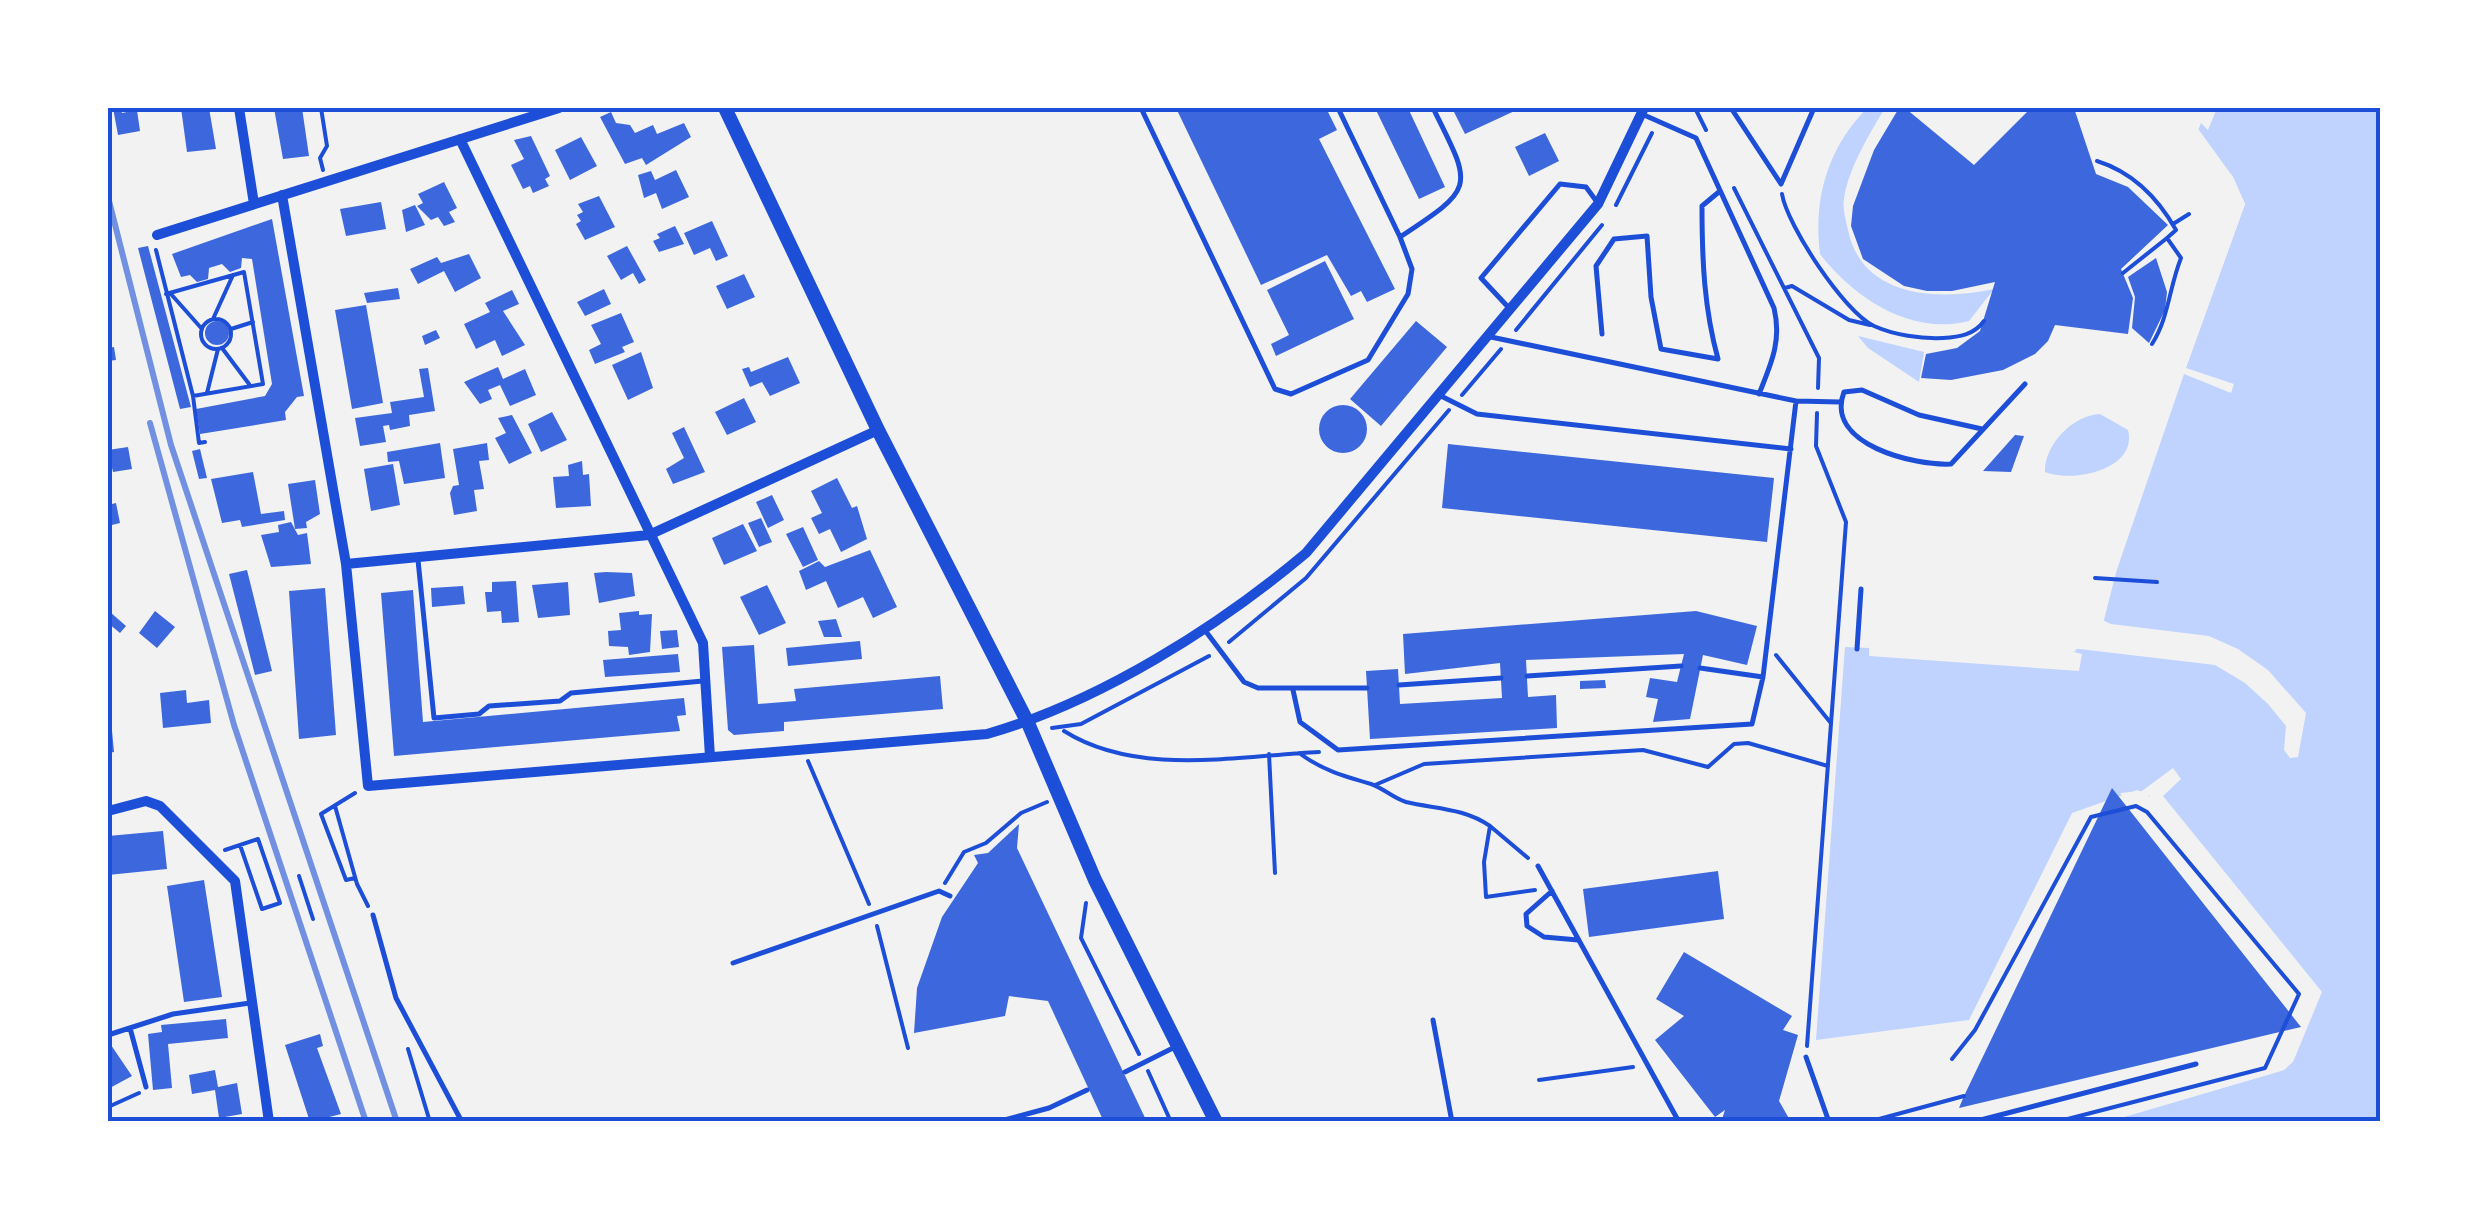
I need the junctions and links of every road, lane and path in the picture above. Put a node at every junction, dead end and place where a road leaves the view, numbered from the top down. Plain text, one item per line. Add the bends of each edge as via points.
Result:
1 (239, 108) edge
2 (322, 108) edge
3 (559, 108) edge
4 (725, 108) edge
5 (1141, 108) edge
6 (1338, 108) edge
7 (1433, 108) edge
8 (1695, 108) edge
9 (1730, 108) edge
10 (1814, 108) edge
11 (1642, 110) edge
12 (460, 139) junction
13 (1711, 140) dead end
14 (2096, 161) dead end
15 (1727, 174) dead end
16 (325, 182) junction
17 (1781, 184) junction
18 (1720, 192) junction
19 (282, 195) junction
20 (254, 204) junction
21 (1598, 204) junction
22 (2189, 214) dead end
23 (2173, 224) junction
24 (157, 235) joint
25 (1400, 237) junction
26 (2167, 238) junction
27 (2123, 273) dead end
28 (233, 275) junction
29 (1784, 289) junction
30 (168, 294) junction
31 (1512, 311) junction
32 (213, 319) junction
33 (1984, 321) dead end
34 (253, 322) junction
35 (1870, 324) junction
36 (202, 328) junction
37 (231, 329) junction
38 (1602, 334) dead end
39 (1491, 337) junction
40 (2152, 344) dead end
41 (220, 348) junction
42 (2025, 384) dead end
43 (250, 386) junction
44 (207, 393) junction
45 (1759, 395) junction
46 (192, 396) junction
47 (1441, 396) junction
48 (1796, 400) junction
49 (1817, 401) junction
50 (1840, 402) junction
51 (1982, 429) junction
52 (878, 430) junction
53 (206, 442) dead end
54 (1791, 449) junction
55 (649, 535) junction
56 (418, 557) junction
57 (346, 564) junction
58 (2095, 578) dead end
59 (2157, 582) dead end
60 (1860, 588) dead end
61 (1204, 629) junction
62 (1767, 644) junction
63 (1857, 649) dead end
64 (1681, 666) dead end
65 (1700, 668) dead end
66 (1527, 676) dead end
67 (1763, 676) junction
68 (1502, 678) dead end
69 (706, 680) junction
70 (1399, 685) dead end
71 (1367, 688) dead end
72 (1294, 690) junction
73 (1028, 723) junction
74 (1831, 724) junction
75 (1063, 730) dead end
76 (807, 749) junction
77 (1338, 750) junction
78 (1298, 752) junction
79 (1269, 754) junction
80 (710, 757) junction
81 (1828, 766) junction
82 (368, 786) junction
83 (1375, 786) junction
84 (1060, 797) junction
85 (335, 804) junction
86 (108, 810) edge
87 (1490, 826) junction
88 (240, 845) junction
89 (211, 854) junction
90 (1538, 866) joint
91 (1275, 873) dead end
92 (355, 878) junction
93 (301, 880) dead end
94 (1095, 880) junction
95 (1551, 890) junction
96 (939, 891) junction
97 (950, 896) dead end
98 (873, 914) junction
99 (373, 915) joint
100 (313, 918) dead end
101 (1578, 940) junction
102 (733, 963) dead end
103 (250, 1003) junction
104 (402, 1011) junction
105 (1433, 1020) dead end
106 (130, 1028) junction
107 (108, 1035) edge
108 (1180, 1045) junction
109 (908, 1048) dead end
110 (1806, 1057) joint
111 (1952, 1058) dead end
112 (1144, 1063) junction
113 (2196, 1064) dead end
114 (1646, 1065) junction
115 (1125, 1072) dead end
116 (1539, 1080) dead end
117 (146, 1086) joint
118 (1087, 1090) dead end
119 (1964, 1096) dead end
120 (108, 1107) edge
121 (269, 1122) edge
122 (430, 1122) edge
123 (462, 1122) edge
124 (997, 1122) edge
125 (1171, 1122) edge
126 (1216, 1122) edge
127 (1452, 1122) edge
128 (1679, 1122) edge
129 (1829, 1122) edge
130 (1868, 1122) edge
131 (1972, 1122) edge
132 (2056, 1122) edge

1 - 20 street
2 - 16 path
3 - 12 street
4 - 52 street
5 - 25 lane via 1275,389 1291,394 1368,360 1408,294 1412,270
6 - 25 lane
7 - 25 lane via 1464,183 1453,202
8 - 13 path
9 - 17 lane
10 - 17 lane
11 - 18 lane via 1696,138
11 - 21 street
12 - 16 street
12 - 55 street
14 - 23 path via 2138,183
15 - 29 path
16 - 19 street
17 - 35 path via 1785,211 1829,280
18 - 38 lane via 1702,206 1707,318 1718,359 1661,350 1647,236 1614,239 1596,266
18 - 45 lane via 1780,329
19 - 20 street
19 - 57 street
20 - 24 street
21 - 31 street
21 - 31 lane via 1586,187 1560,184 1480,278
22 - 23 path
23 - 26 path via 2176,230
24 - 30 path
26 - 27 path
26 - 40 path via 2181,258
28 - 30 path
28 - 32 path
28 - 34 path via 244,272
29 - 35 path via 1792,286 1849,320
29 - 49 path via 1820,358
30 - 36 path
30 - 46 path
31 - 39 street
32 - 36 path
32 - 37 path
33 - 35 path via 1967,335 1936,338
34 - 37 path
34 - 43 path via 263,384
36 - 41 path via 204,343
37 - 41 path via 230,342
39 - 45 lane
39 - 47 street
41 - 43 path
41 - 44 path
42 - 51 lane
43 - 44 path
44 - 46 path
45 - 48 lane
46 - 53 path via 199,443
47 - 54 lane via 1477,414
47 - 61 street via 1306,553
48 - 49 lane
48 - 54 lane
49 - 50 lane
49 - 74 path via 1816,446 1846,522
50 - 51 lane via 1844,392 1862,390 1919,415
50 - 51 lane via 1848,427 1868,446 1924,466 1951,464
52 - 55 street
52 - 73 street
54 - 62 lane
55 - 56 street
55 - 69 street via 703,643
56 - 57 street
56 - 69 lane via 434,718 560,700 571,692
57 - 82 street
58 - 59 path
60 - 63 lane
61 - 72 lane via 1244,682
61 - 73 street
62 - 67 lane
62 - 74 path
64 - 66 lane
65 - 67 lane
67 - 77 lane via 1752,724
68 - 70 lane
69 - 80 street
71 - 72 lane
72 - 77 lane via 1300,722
73 - 76 street via 987,734
73 - 84 street
74 - 81 path
75 - 79 path via 1088,746 1149,759
76 - 80 street
76 - 98 path via 808,768
77 - 78 path
78 - 79 path
78 - 83 path via 1338,776
79 - 91 path
80 - 82 street
81 - 83 path via 1748,743 1734,744 1708,767 1624,751 1424,764
81 - 110 path
82 - 85 path
83 - 87 path
84 - 94 street
84 - 96 path via 964,852
85 - 92 path
85 - 92 path via 322,814 346,880
86 - 89 street via 146,801 160,806
87 - 90 path
87 - 95 path via 1486,897
88 - 88 path via 258,840 280,903 262,909
88 - 89 path
89 - 103 street via 235,881
90 - 95 lane
92 - 99 path
93 - 100 path
94 - 108 street
94 - 112 path via 1080,938
95 - 101 lane
95 - 101 lane via 1526,914 1527,926 1544,936
96 - 97 lane
96 - 98 lane
98 - 102 lane
98 - 109 path
99 - 104 lane
101 - 114 lane
103 - 106 lane via 172,1014
103 - 121 street
104 - 122 path
104 - 123 lane
105 - 127 lane
106 - 107 lane
106 - 117 lane
108 - 112 lane
108 - 126 street
110 - 129 lane
111 - 132 path via 1975,1030 2092,817 2136,806 2147,812 2299,994 2265,1068
112 - 115 lane
112 - 125 path
113 - 131 lane
114 - 116 path
114 - 128 lane
117 - 120 path
118 - 124 lane
119 - 130 path

